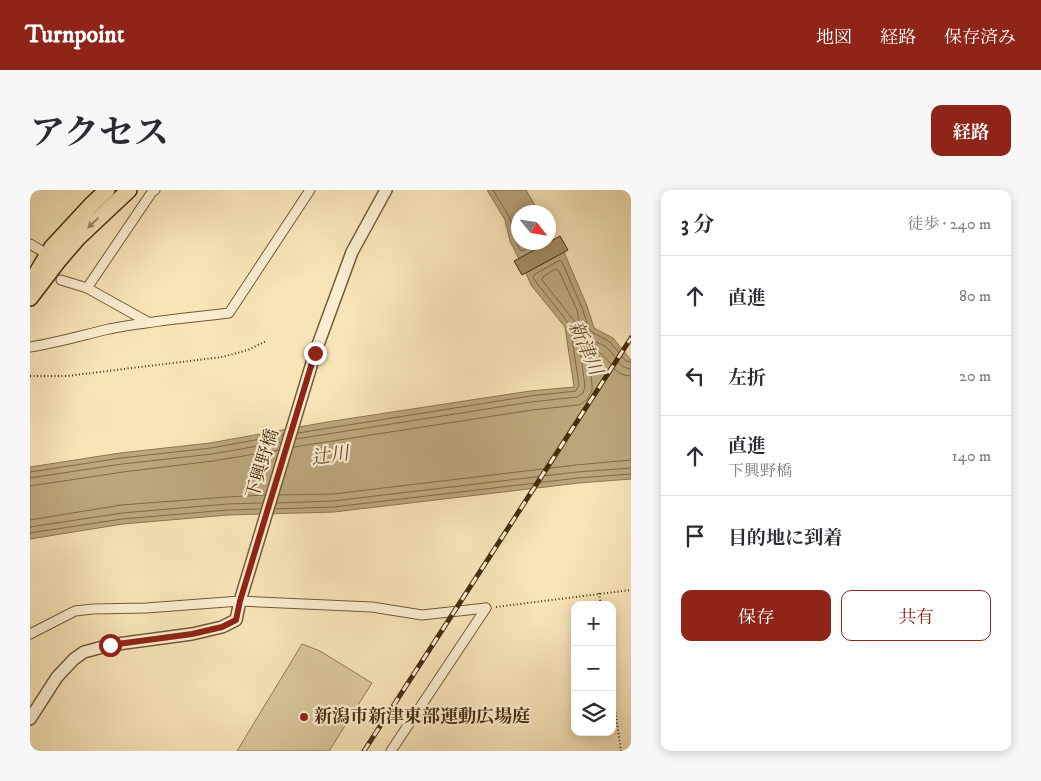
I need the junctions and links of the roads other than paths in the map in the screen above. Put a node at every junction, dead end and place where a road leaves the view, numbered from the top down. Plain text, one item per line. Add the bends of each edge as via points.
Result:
1 (107, 190) edge
2 (129, 190) edge
3 (154, 190) edge
4 (310, 190) edge
5 (386, 190) edge
6 (30, 244) edge
7 (47, 254) junction
8 (61, 280) dead end
9 (30, 284) edge
10 (87, 288) junction
11 (30, 298) edge
12 (148, 322) junction
13 (30, 347) edge
14 (240, 601) junction
15 (30, 634) edge
16 (30, 720) edge
17 (391, 751) edge

1 - 7 highway
2 -> 11 highway via 78,238
3 - 10 street
4 - 12 street via 229,314
5 - 14 street, 下興野橋 via 352,252 315,353
6 - 7 street
7 - 9 highway
8 - 10 street
10 - 12 street
12 - 13 street
14 - 15 street via 75,611
14 - 16 street, 下興野橋 via 236,620 222,627 84,652 57,677
14 - 17 street via 372,607 422,615 486,608

